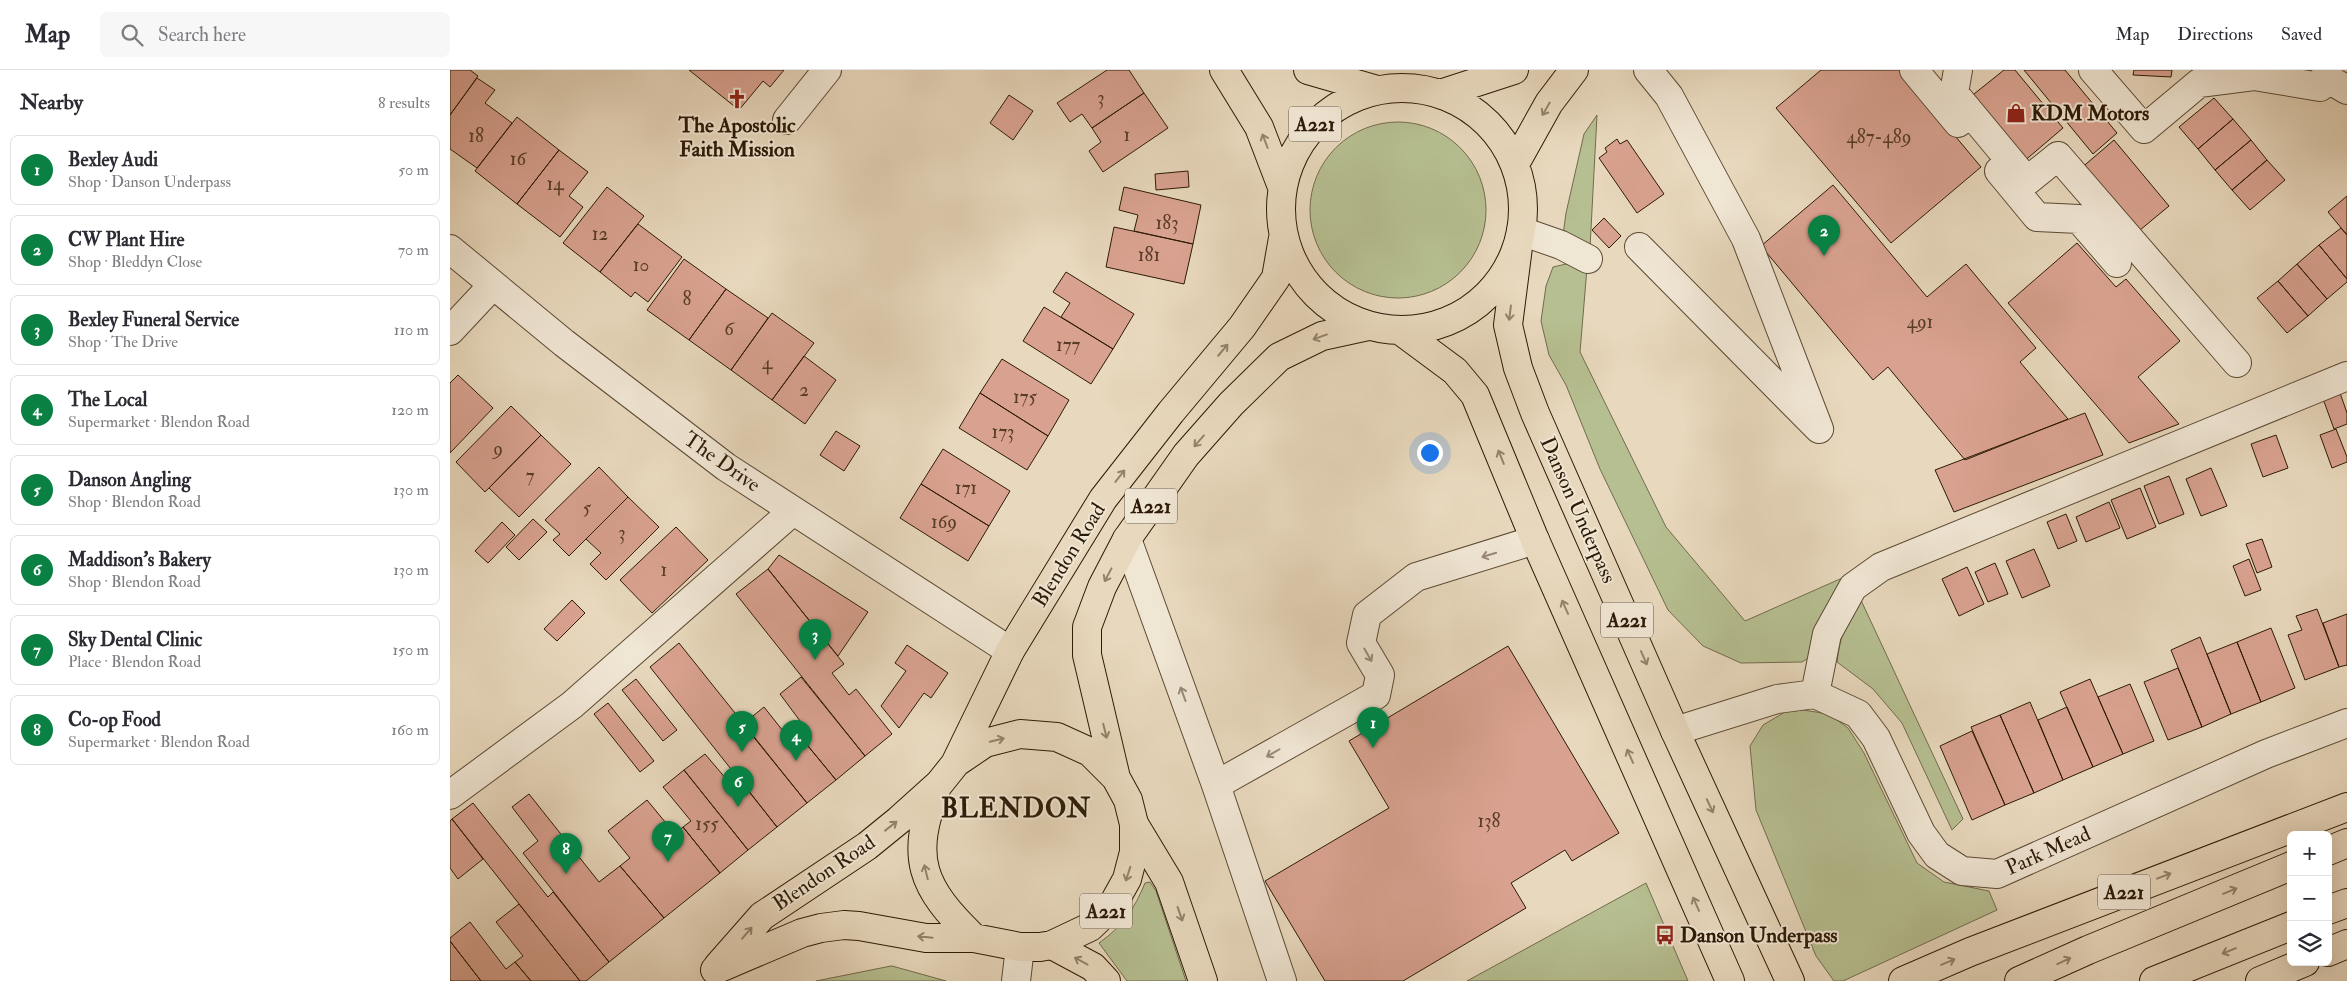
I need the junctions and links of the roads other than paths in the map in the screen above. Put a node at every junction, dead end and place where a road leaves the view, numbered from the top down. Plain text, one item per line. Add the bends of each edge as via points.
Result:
1 (827, 70) edge
2 (1224, 70) edge
3 (1308, 70) edge
4 (1514, 70) edge
5 (1574, 70) edge
6 (1648, 70) edge
7 (1914, 70) edge
8 (1958, 70) edge
9 (2093, 70) edge
10 (2330, 81) edge
11 (1377, 90) junction
12 (1440, 94) junction
13 (787, 120) dead end
14 (1515, 164) junction
15 (1282, 187) junction
16 (1283, 238) junction
17 (1519, 239) junction
18 (1639, 247) dead end
19 (450, 249) edge
20 (1588, 259) dead end
21 (2117, 263) dead end
22 (493, 285) junction
23 (1368, 326) junction
24 (450, 331) edge
25 (1401, 331) junction
26 (2237, 363) dead end
27 (2347, 376) edge
28 (793, 511) junction
29 (1127, 539) junction
30 (1535, 540) junction
31 (1010, 651) junction
32 (1815, 694) junction
33 (2347, 723) edge
34 (1675, 731) junction
35 (947, 774) junction
36 (1116, 778) junction
37 (1216, 786) junction
38 (450, 795) edge
39 (2347, 807) edge
40 (1134, 824) junction
41 (2347, 843) edge
42 (2332, 849) edge
43 (2287, 868) edge
44 (2347, 903) edge
45 (2332, 909) edge
46 (2287, 928) edge
47 (974, 938) junction
48 (2347, 944) edge
49 (1052, 945) junction
50 (1020, 947) junction
51 (2332, 950) edge
52 (2296, 966) edge
53 (708, 975) edge
54 (1016, 981) edge
55 (1106, 981) edge
56 (1203, 981) edge
57 (1282, 981) edge
58 (1730, 981) edge
59 (1790, 981) edge
60 (1903, 981) edge
61 (2019, 981) edge
62 (2154, 981) edge
63 (2260, 981) edge

1 - 13 street
15 -> 2 main road, A221 via 1260,127
3 - 11 main road, A221
4 - 12 main road
5 -> 14 main road via 1549,103
6 - 18 street via 1669,96 1746,239 1819,429
7 - 21 street via 2037,217 2079,219
8 - 26 street via 1954,93 2027,181 2058,156
9 - 10 street via 2144,129 2199,83 2254,76
11 - 12 main road, A221 via 1409,88
11 - 15 main road, A221 via 1344,103 1315,124 1294,153
12 - 14 main road, A221 via 1472,109 1497,133
14 - 17 main road, A221 via 1522,191
15 - 16 main road, A221 via 1280,213
16 - 23 main road, A221 via 1295,268 1314,294 1338,313
31 -> 16 main road, Blendon Road / A221 via 1103,499 1242,327 1276,278
17 - 20 street via 1561,246
17 - 25 main road, A221 via 1500,281 1473,308 1439,325
17 -> 34 main road, Danson Underpass / A221 via 1508,325 1518,368
19 - 22 street, The Drive
22 - 24 street
22 - 28 street, The Drive via 649,410
23 - 25 main road, A221
23 -> 29 main road, Blendon Road / A221 via 1322,336 1278,357 1186,455
30 -> 25 main road, A221 via 1476,395 1455,371
27 - 32 street via 1881,567 1853,586 1827,634
28 - 31 street, The Drive
28 - 38 street via 572,705
29 -> 36 main road, Blendon Road / A221 via 1102,587 1087,627 1086,655
37 -> 29 street
30 -> 37 street via 1416,577 1367,614 1361,643 1380,675 1376,694
58 -> 30 main road, A221
31 - 35 main road, Blendon Road / A221
32 - 33 street, Park Mead via 1858,714 1876,738 1921,833 1937,855 1962,872 1997,874 2266,754
32 - 34 street via 1777,699
34 -> 59 main road, Danson Underpass / A221
35 -> 36 main road, Blendon Road / A221 via 985,743 1020,734 1057,737 1090,752
47 -> 35 main road, Blendon Road / A221 via 951,916 926,877 922,831 927,812
53 -> 35 main road, Blendon Road via 762,916 867,846
36 - 40 main road, Blendon Road / A221 via 1128,800
37 - 57 street
60 -> 39 main road, A221 via 1988,945
40 -> 49 main road, Blendon Road / A221 via 1134,852 1127,879 1112,906 1090,927
40 -> 56 main road, A221 via 1169,882
41 - 42 main road
61 -> 43 main road
44 - 45 main road
46 -> 62 main road
47 - 50 main road, Blendon Road / A221
47 -> 53 main road, Blendon Road via 926,938 844,925 821,928 802,933
48 - 51 main road
49 - 50 main road, Blendon Road / A221
55 -> 49 main road, A221 via 1093,967
50 - 54 street
52 - 63 main road

